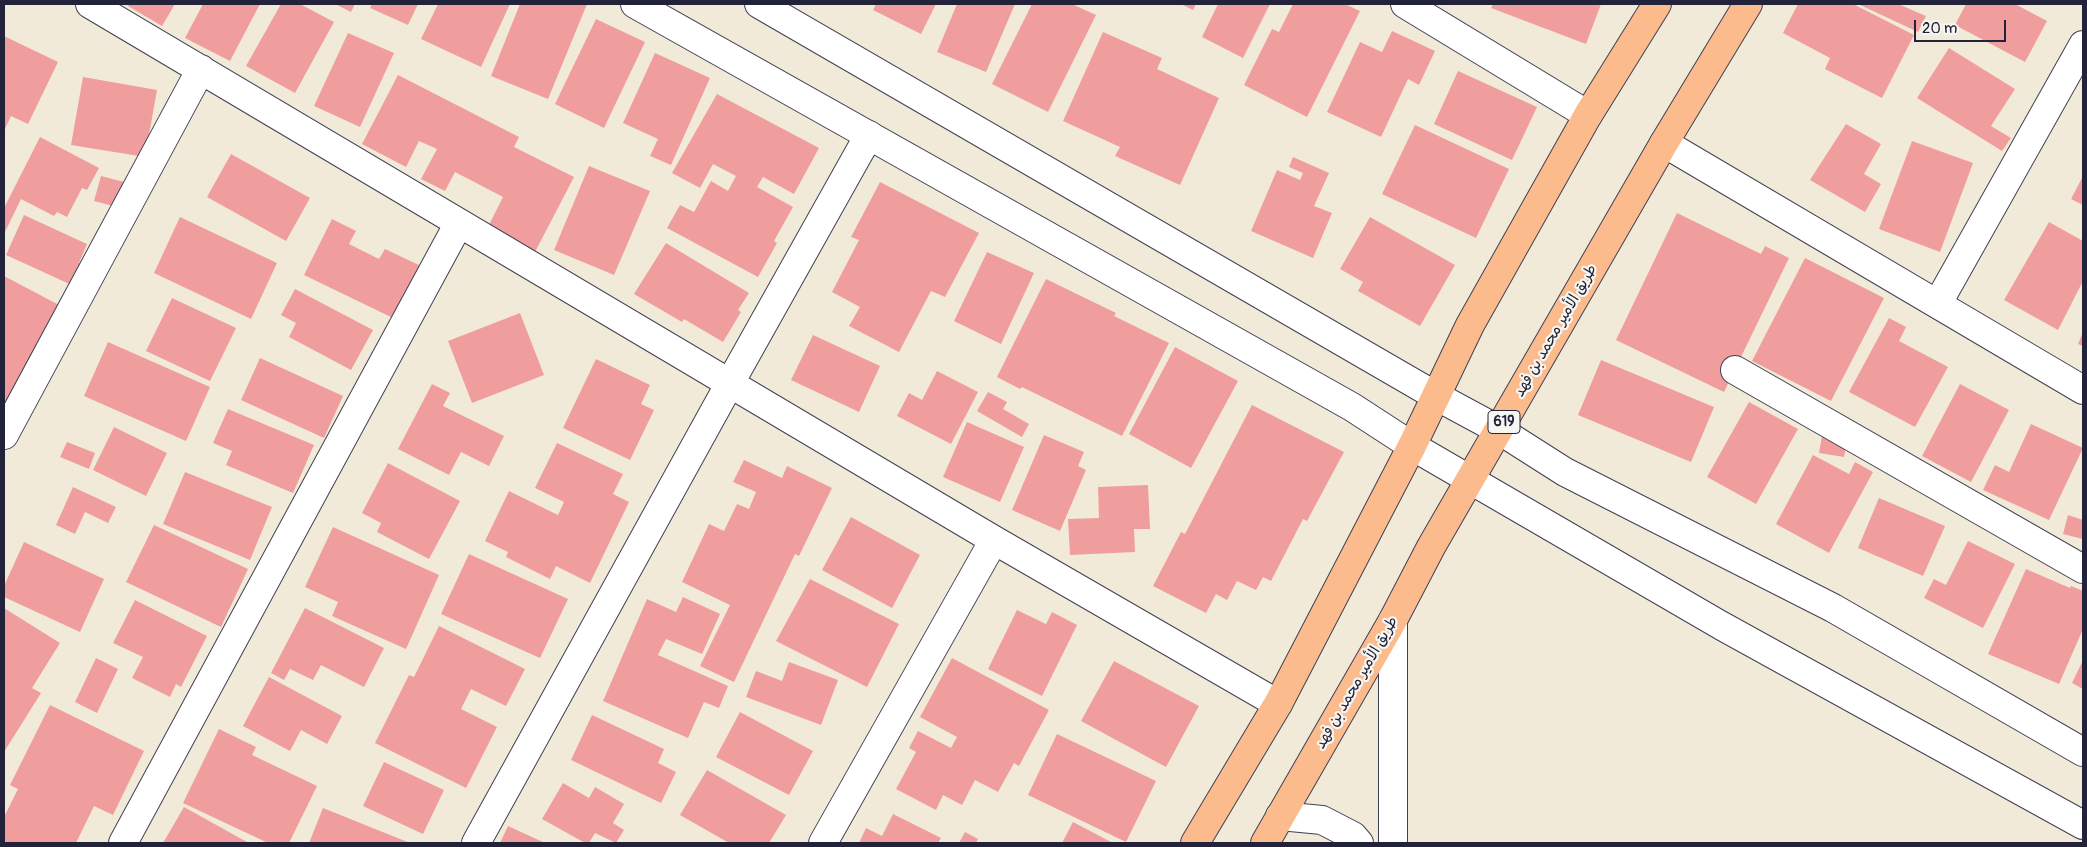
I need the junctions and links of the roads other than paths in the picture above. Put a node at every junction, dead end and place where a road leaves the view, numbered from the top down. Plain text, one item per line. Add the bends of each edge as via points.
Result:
1 (90, 4) edge
2 (635, 4) edge
3 (759, 4) edge
4 (1405, 4) edge
5 (1657, 4) edge
6 (1748, 4) edge
7 (2083, 45) edge
8 (201, 69) junction
9 (1588, 115) junction
10 (869, 136) junction
11 (1664, 143) junction
12 (459, 222) junction
13 (1938, 302) junction
14 (1735, 370) dead end
15 (730, 383) junction
16 (2083, 390) edge
17 (1436, 396) junction
18 (1499, 430) junction
19 (4, 435) edge
20 (1412, 446) junction
21 (1471, 480) junction
22 (994, 540) junction
23 (2083, 569) edge
24 (1393, 620) junction
25 (1278, 704) junction
26 (2083, 752) edge
27 (1280, 816) junction
28 (2078, 816) edge
29 (123, 843) edge
30 (476, 843) edge
31 (822, 843) edge
32 (1195, 843) edge
33 (1265, 843) edge
34 (1360, 843) edge
35 (1393, 843) edge

1 - 8 street
2 - 10 street
3 - 17 street
4 - 9 street
5 - 9 highway
6 - 11 highway, طريق الأمير محمد بن فهد / 619
7 - 13 street
8 - 12 street
8 - 19 street
9 - 17 highway via 1470,325
10 - 15 street
10 - 20 street via 1352,407
11 - 13 street
11 - 18 highway, طريق الأمير محمد بن فهد / 619
12 - 15 street
12 - 29 street
13 - 16 street
14 - 23 street
15 - 22 street
15 - 30 street
17 - 18 street
17 - 20 highway
18 - 21 highway, طريق الأمير محمد بن فهد / 619
18 - 26 street via 1565,472 1832,608
20 - 21 street
20 - 25 highway
21 - 24 highway, طريق الأمير محمد بن فهد / 619
21 - 28 street via 1722,626
22 - 25 street
22 - 31 street
24 - 27 highway, طريق الأمير محمد بن فهد / 619
24 - 35 street
25 - 32 highway
27 - 33 highway, طريق الأمير محمد بن فهد / 619
27 - 34 street via 1322,820

